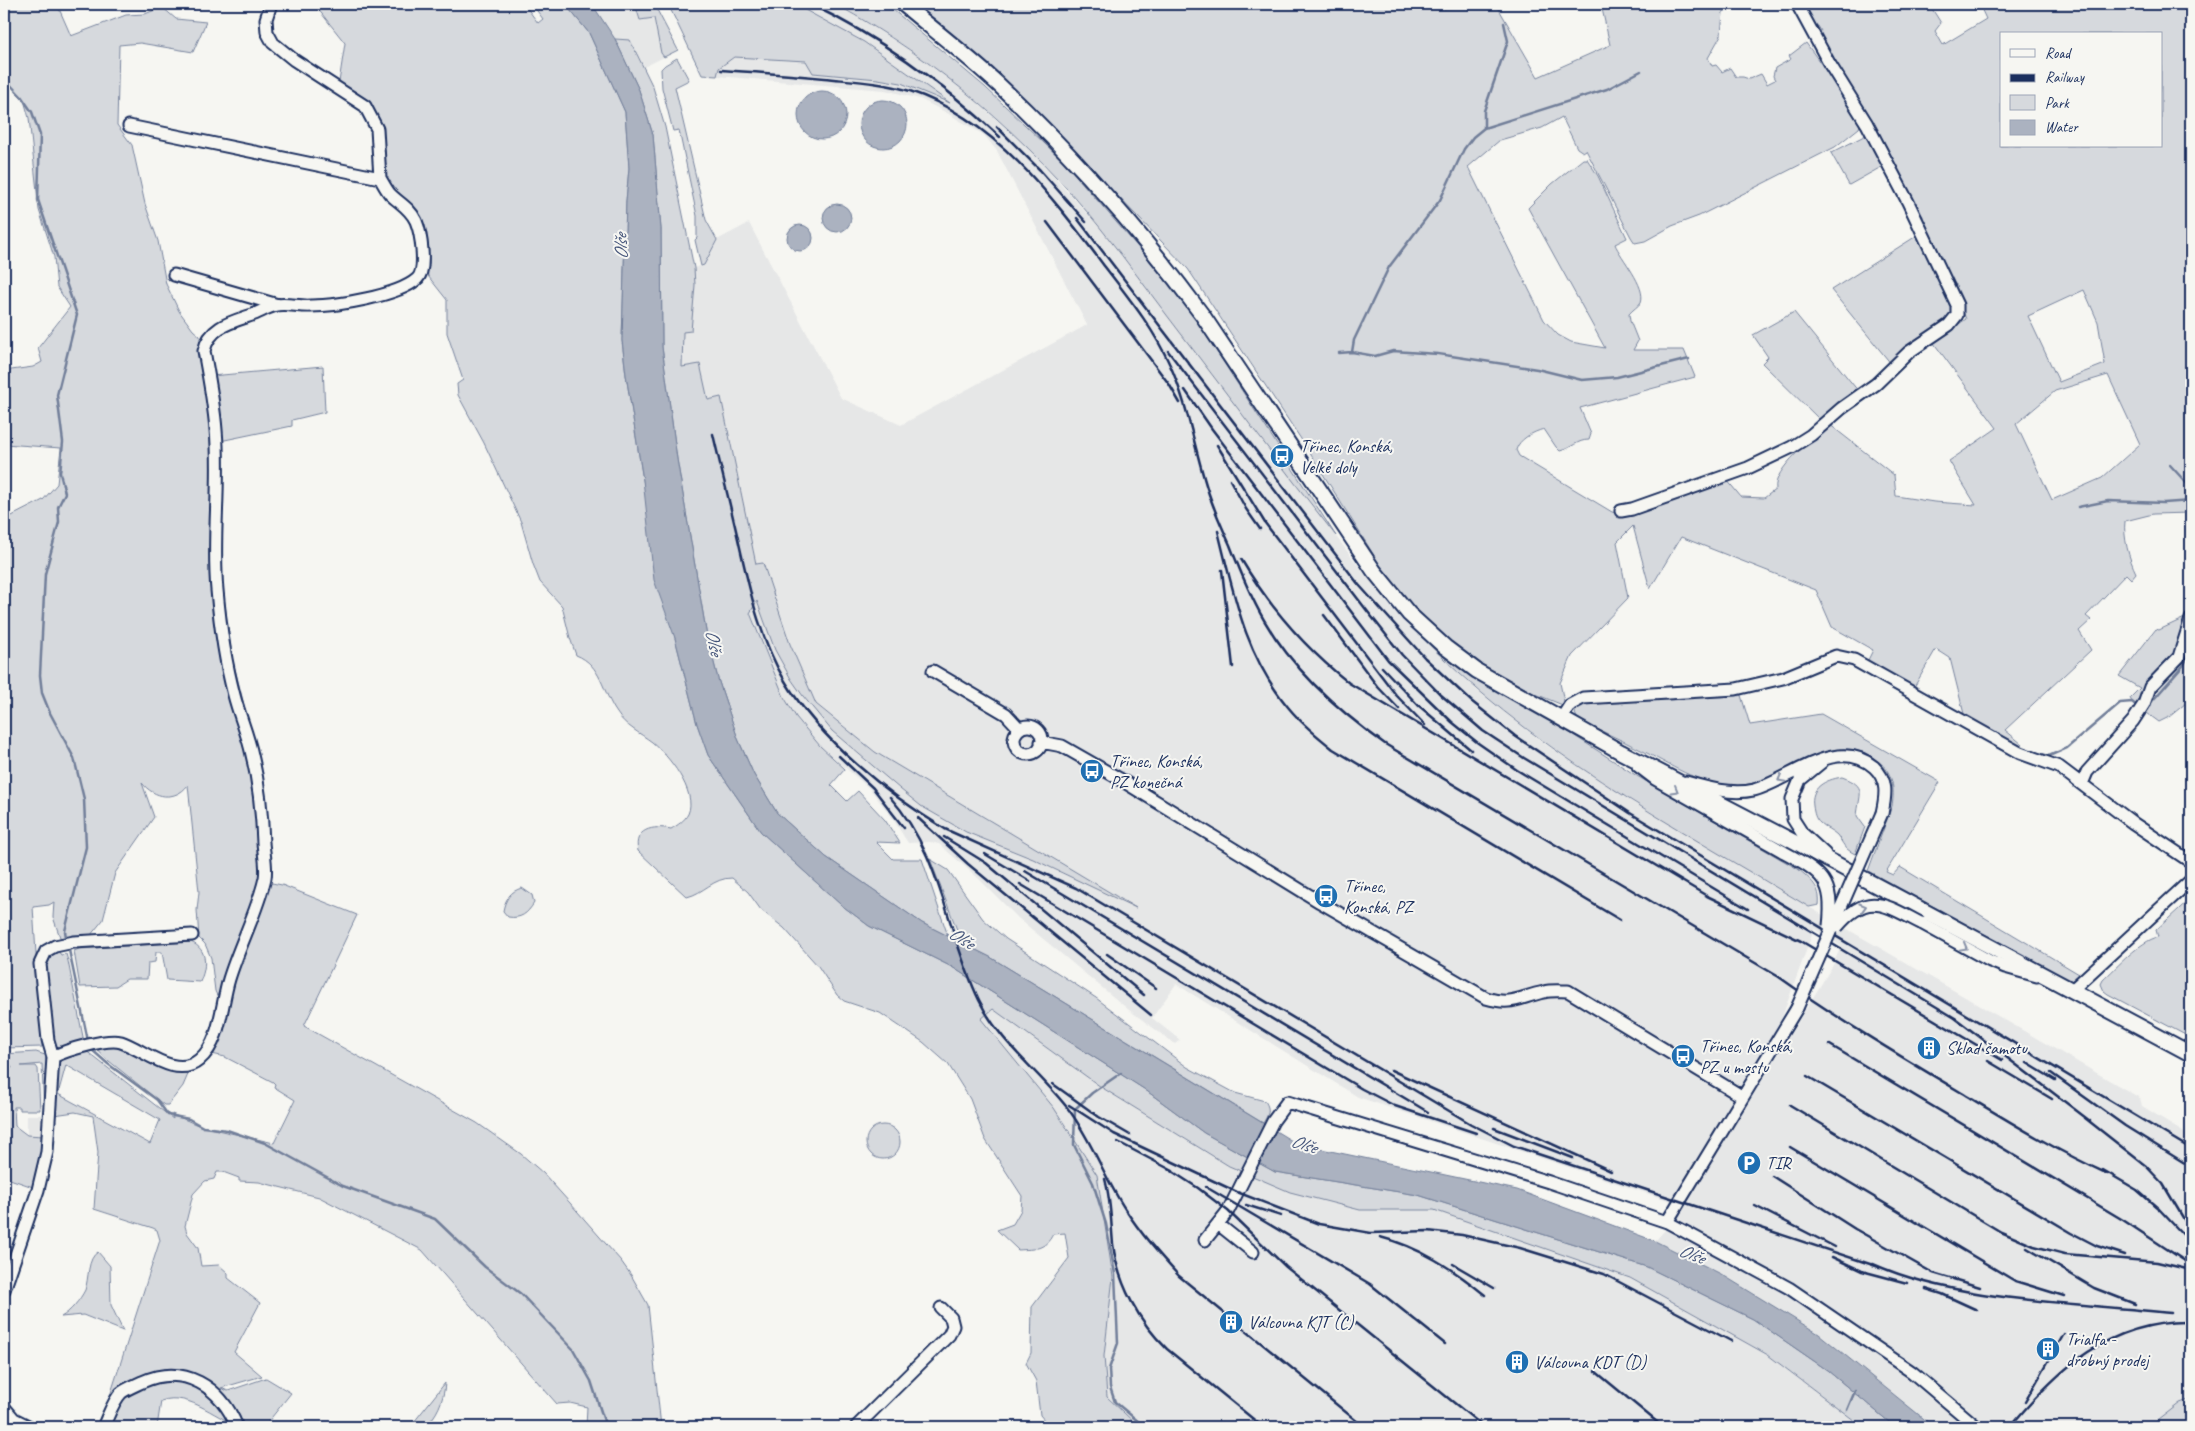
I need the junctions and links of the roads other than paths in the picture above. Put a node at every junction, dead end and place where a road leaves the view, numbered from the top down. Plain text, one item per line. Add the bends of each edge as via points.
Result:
1 (271, 4) edge
2 (903, 4) edge
3 (1797, 4) edge
4 (129, 126) dead end
5 (380, 178) junction
6 (174, 275) dead end
7 (278, 305) junction
8 (1621, 511) dead end
9 (2191, 619) edge
10 (933, 671) dead end
11 (1561, 719) junction
12 (1019, 728) junction
13 (1042, 742) junction
14 (1621, 752) junction
15 (1826, 760) junction
16 (1671, 777) junction
17 (2082, 784) junction
18 (2191, 862) edge
19 (1836, 864) junction
20 (2191, 880) edge
21 (192, 935) dead end
22 (1828, 938) junction
23 (2051, 979) junction
24 (2072, 990) junction
25 (2191, 1054) edge
26 (52, 1057) junction
27 (1743, 1097) junction
28 (1667, 1222) junction
29 (1218, 1224) junction
30 (1205, 1240) dead end
31 (1253, 1252) dead end
32 (4, 1290) edge
33 (942, 1308) dead end
34 (4, 1407) edge
35 (30, 1427) edge
36 (103, 1427) edge
37 (237, 1427) edge
38 (856, 1427) edge
39 (1977, 1427) edge

1 - 5 street via 266,19 267,32 273,43 365,106 377,129
2 - 11 main road via 1032,118 1080,166 1147,244 1208,323 1374,571 1410,614 1477,671
3 - 8 street via 1899,185 1954,298 1957,315 1949,325 1909,352 1876,384 1792,447 1748,468
4 - 5 street
5 - 7 street via 389,193 416,220 421,236 422,272 417,279 392,292 352,302 318,306
6 - 7 street
7 - 26 street via 218,328 206,341 204,351 217,432 214,553 217,592 227,665 252,753 259,792 265,877 233,965 219,1023 208,1051 197,1062 175,1066 119,1042 87,1045
9 - 17 street via 2179,657 2150,687 2142,709 2087,772
10 - 12 street via 1006,714
11 - 14 main road
11 - 17 street via 1570,705 1583,698 1736,689 1783,678 1836,656 1854,660 2020,753 2059,767
12 - 13 street via 1026,726 1038,730
12 - 13 street via 1014,743 1020,752 1033,752
13 - 27 street via 1062,746 1110,773 1320,902 1486,998 1513,1001 1545,991 1568,991
14 - 16 main road
14 -> 22 street, bridge via 1655,779 1810,867 1828,888 1831,900
15 -> 16 street via 1811,762 1774,783 1752,790 1722,790
15 - 19 street via 1800,780 1792,800 1793,819 1802,833
15 - 22 street, bridge via 1841,756 1869,763 1881,774 1886,790 1882,813
16 - 19 main road
17 - 18 street via 2132,823
19 - 23 main road
20 - 24 street
21 - 26 street via 74,942 46,951 40,964
22 -> 23 street, bridge via 1845,917 1860,906 1885,905 1990,961
22 - 27 street, bridge via 1797,1008
23 - 24 main road
24 - 25 main road
26 - 32 street via 47,1152 38,1190
27 - 28 street
28 - 29 street via 1287,1102 1273,1121 1228,1211
28 - 39 street via 1790,1288 1912,1372
29 - 30 street
29 - 31 street
33 - 38 street via 951,1318 953,1326 949,1335
34 - 35 street via 14,1419
36 - 37 street via 121,1394 156,1376 172,1374 210,1389 232,1414

